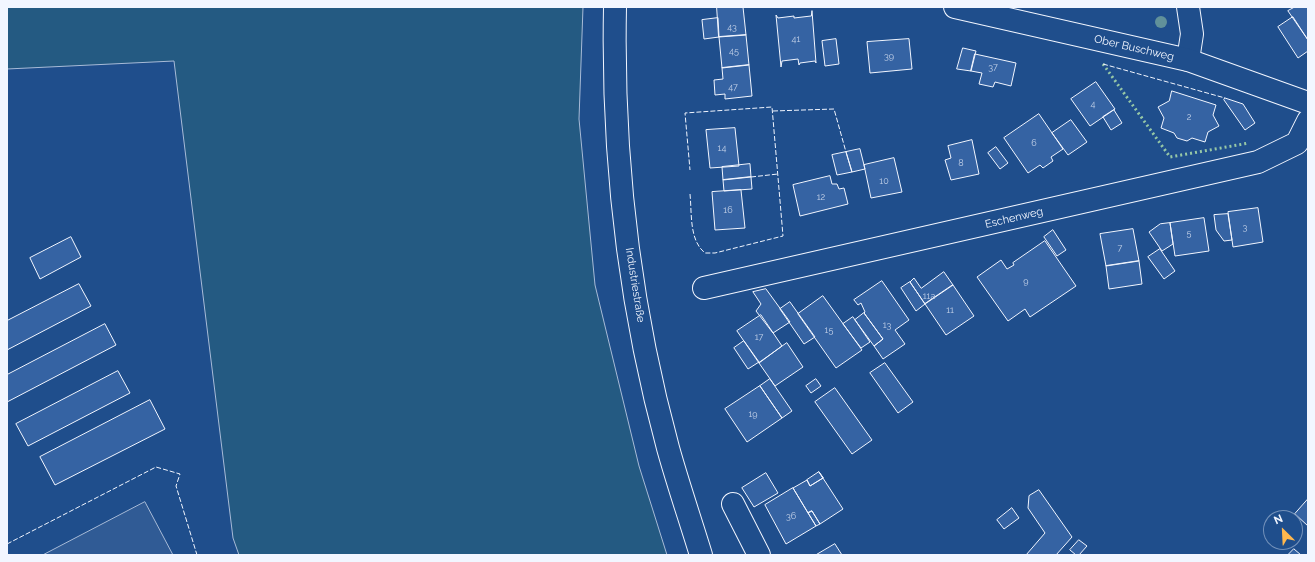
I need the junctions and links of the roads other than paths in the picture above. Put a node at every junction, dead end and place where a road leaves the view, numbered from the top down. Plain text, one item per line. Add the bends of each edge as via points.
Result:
1 (615, 7) edge
2 (955, 7) edge
3 (1188, 7) edge
4 (1188, 60) junction
5 (1308, 103) edge
6 (1308, 121) edge
7 (704, 288) dead end
8 (733, 504) dead end
9 (701, 555) edge
10 (759, 555) edge

1 - 9 street, Industriestraße via 615,103 635,298 668,448
2 - 4 street, Ober Buschweg
3 - 4 street via 1192,34
4 - 5 street, Ober Buschweg
6 - 7 street, Eschenweg via 1297,144 1258,162
8 - 10 street

